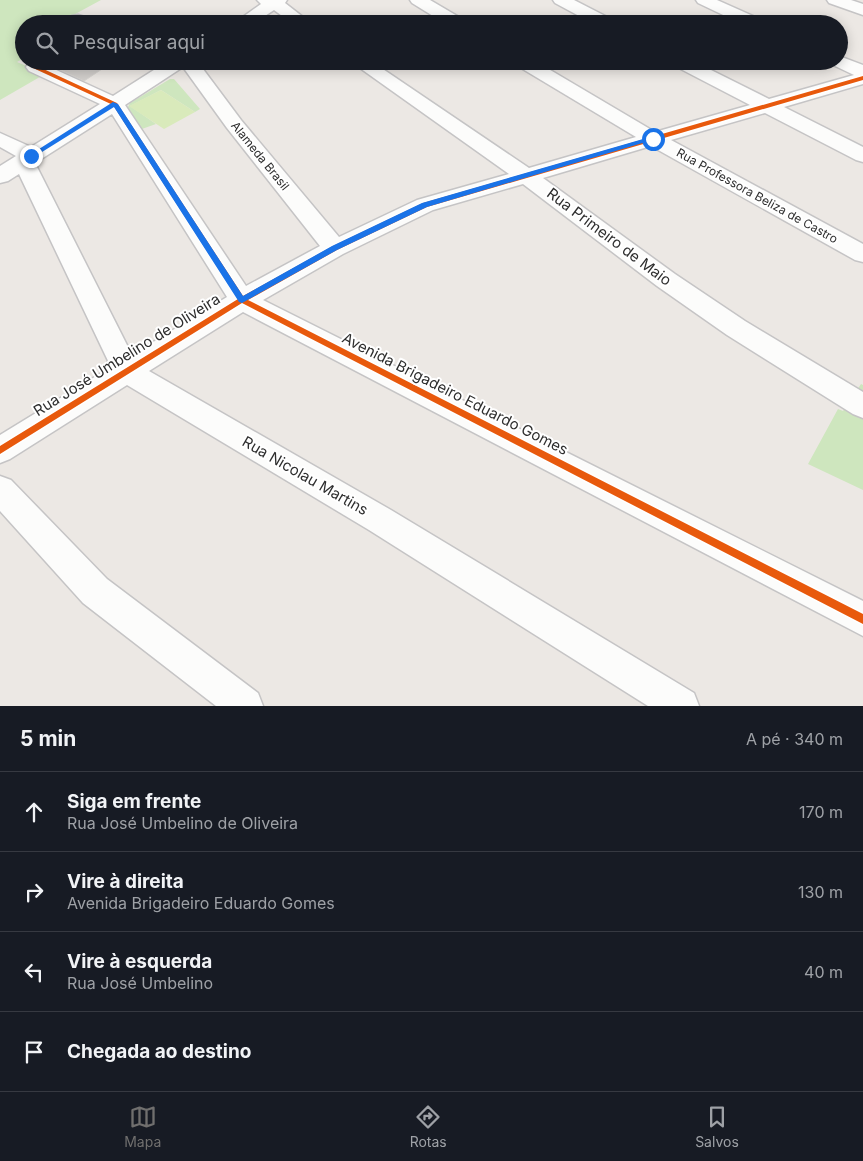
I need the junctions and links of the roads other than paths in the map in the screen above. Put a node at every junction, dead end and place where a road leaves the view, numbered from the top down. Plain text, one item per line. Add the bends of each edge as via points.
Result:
1 (418, 0) edge
2 (561, 0) edge
3 (704, 0) edge
4 (835, 0) edge
5 (273, 1) edge
6 (863, 10) edge
7 (254, 15) edge
8 (292, 15) edge
9 (443, 15) edge
10 (590, 15) edge
11 (736, 15) edge
12 (848, 65) edge
13 (41, 70) edge
14 (167, 70) edge
15 (195, 70) edge
16 (372, 70) edge
17 (537, 70) edge
18 (695, 70) edge
19 (863, 72) edge
20 (863, 78) edge
21 (115, 104) junction
22 (766, 107) junction
23 (0, 139) edge
24 (653, 139) junction
25 (863, 155) edge
26 (27, 158) junction
27 (525, 175) junction
28 (0, 176) edge
29 (335, 248) junction
30 (863, 254) edge
31 (242, 300) junction
32 (126, 372) junction
33 (863, 406) edge
34 (0, 450) edge
35 (0, 490) edge
36 (863, 619) edge
37 (245, 706) edge
38 (681, 706) edge

1 - 9 street
2 - 10 street
3 - 11 street
4 - 6 street
5 - 7 street
5 - 8 street
12 - 19 street
13 - 21 street
14 - 21 street
15 - 29 street, Alameda Brasil
16 - 27 street, Rua Primeiro de Maio
17 - 24 street, Rua Professora Beliza de Castro
18 - 22 street
20 - 22 street, Rua José Umbelino de Oliveira
21 - 26 street
21 - 31 street, Avenida Brigadeiro Eduardo Gomes
22 - 24 street, Rua José Umbelino de Oliveira
22 - 25 street
23 - 26 street
24 - 27 street, Rua José Umbelino de Oliveira
24 - 30 street, Rua Professora Beliza de Castro
26 - 28 street
26 - 32 street
27 - 29 street, Rua José Umbelino de Oliveira via 425,205
27 - 33 street, Rua Primeiro de Maio via 728,323
29 - 31 street, Rua José Umbelino de Oliveira
31 - 32 street, Rua José Umbelino de Oliveira
31 - 36 street, Avenida Brigadeiro Eduardo Gomes
32 - 34 street, Rua José Umbelino de Oliveira
32 - 38 street, Rua Nicolau Martins via 380,520
35 - 37 street via 96,591

